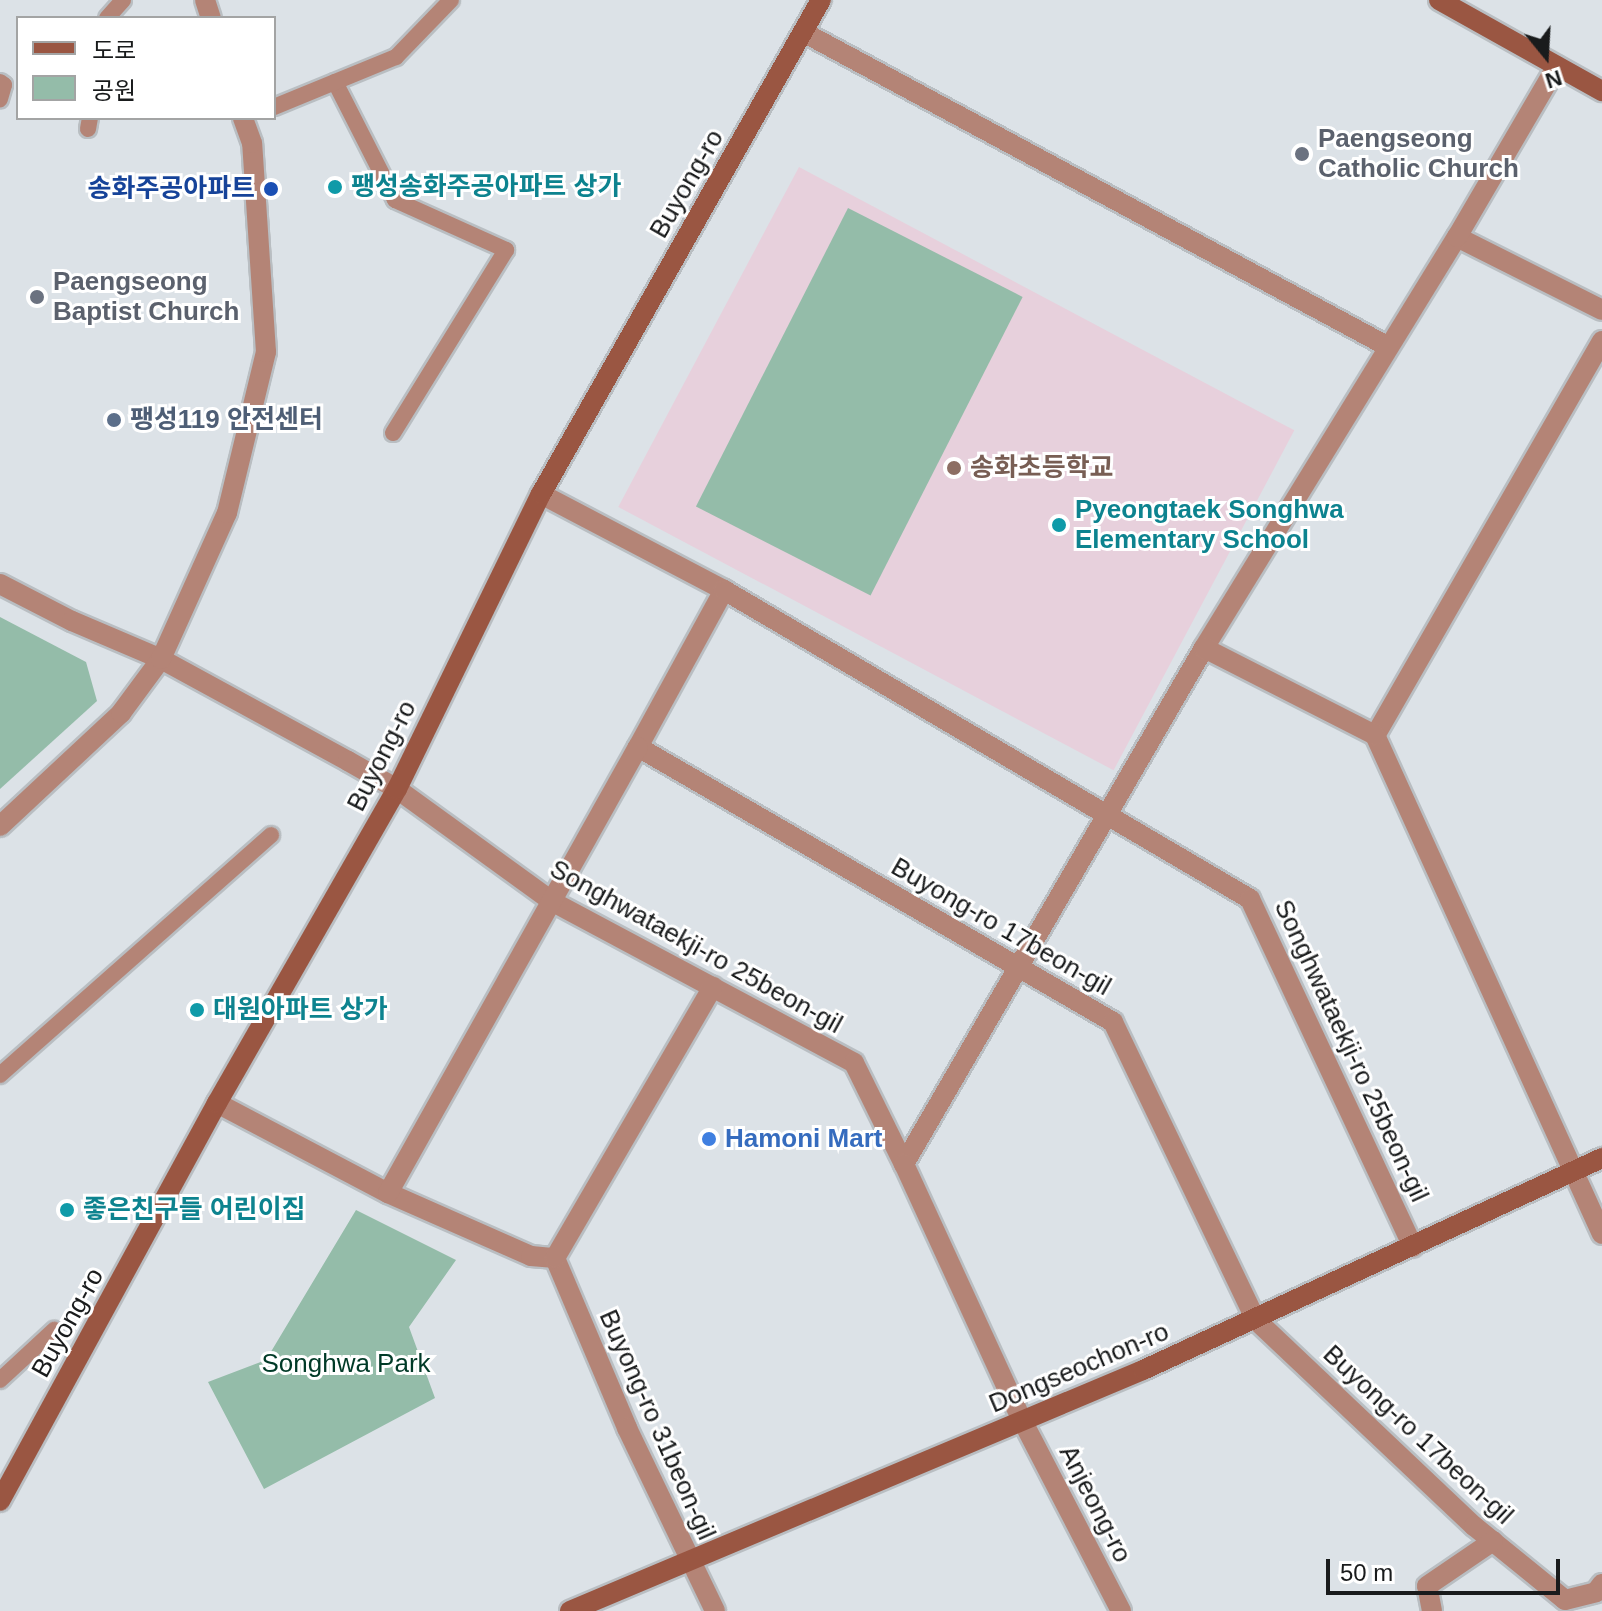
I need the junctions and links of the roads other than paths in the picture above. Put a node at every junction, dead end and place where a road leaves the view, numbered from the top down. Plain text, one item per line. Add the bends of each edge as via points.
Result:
1 (123, 0) edge
2 (451, 0) edge
3 (821, 0) edge
4 (1439, 0) edge
5 (109, 16) edge
6 (803, 32) junction
7 (1557, 66) junction
8 (0, 82) edge
9 (335, 82) junction
10 (1602, 91) edge
11 (0, 99) edge
12 (276, 106) edge
13 (246, 120) edge
14 (1457, 237) junction
15 (1602, 310) edge
16 (1602, 341) edge
17 (1387, 346) junction
18 (393, 433) dead end
19 (541, 494) junction
20 (0, 584) edge
21 (724, 590) junction
22 (1204, 648) junction
23 (161, 659) junction
24 (1375, 735) junction
25 (638, 747) junction
26 (397, 789) junction
27 (1106, 816) junction
28 (0, 826) edge
29 (271, 835) dead end
30 (553, 902) junction
31 (1017, 968) junction
32 (713, 987) junction
33 (0, 1075) edge
34 (217, 1103) junction
35 (1602, 1158) edge
36 (904, 1164) junction
37 (1575, 1172) junction
38 (388, 1193) junction
39 (1602, 1234) edge
40 (1413, 1247) junction
41 (555, 1258) junction
42 (1256, 1320) junction
43 (54, 1330) dead end
44 (0, 1380) edge
45 (1022, 1420) junction
46 (0, 1501) edge
47 (1493, 1541) junction
48 (690, 1563) junction
49 (1602, 1584) edge
50 (570, 1611) edge
51 (715, 1611) edge
52 (1121, 1611) edge
53 (1432, 1611) edge

1 - 5 lane
2 - 9 lane via 396,57
3 - 6 street, Buyong-ro
4 - 7 street
6 - 17 street
6 - 19 street, Buyong-ro
7 - 10 street
7 - 14 street
8 - 11 lane
9 - 12 lane
9 - 18 lane via 395,200 506,250
13 - 23 street via 252,143 266,352 227,513
14 - 15 street
14 - 17 street
16 - 24 street
17 - 22 street
19 - 21 street
19 - 26 street, Buyong-ro
20 - 23 street, Songhwataekji-ro 25beon-gil
21 - 25 street
21 - 27 street, Songhwataekji-ro 25beon-gil
22 - 24 street
22 - 27 street
23 - 26 street, Songhwataekji-ro 25beon-gil
23 - 28 street via 121,713
24 - 37 street
25 - 30 street
25 - 31 street, Buyong-ro 17beon-gil
26 - 30 street, Songhwataekji-ro 25beon-gil
26 - 34 street, Buyong-ro
27 - 31 street
27 - 40 street, Songhwataekji-ro 25beon-gil via 1250,899
29 - 33 lane
30 - 32 street, Songhwataekji-ro 25beon-gil
30 - 38 street
31 - 36 street
31 - 42 street, Buyong-ro 17beon-gil via 1113,1022
32 - 36 street, Songhwataekji-ro 25beon-gil via 854,1063
32 - 41 street
34 - 38 street
34 - 46 street, Buyong-ro
35 - 37 street, Dongseochon-ro
36 - 45 street, Songhwataekji-ro 25beon-gil
37 - 39 street
37 - 40 street, Dongseochon-ro
38 - 41 street via 531,1256
40 - 42 street, Dongseochon-ro
41 - 48 street, Buyong-ro 31beon-gil
42 - 45 street, Dongseochon-ro
42 - 47 street, Buyong-ro 17beon-gil
43 - 44 lane
45 - 48 street, Dongseochon-ro
45 - 52 street, Anjeong-ro
47 - 49 street, Buyong-ro 17beon-gil via 1565,1600 1596,1592
47 - 53 street via 1427,1586
48 - 50 street, Dongseochon-ro
48 - 51 street, Buyong-ro 31beon-gil

